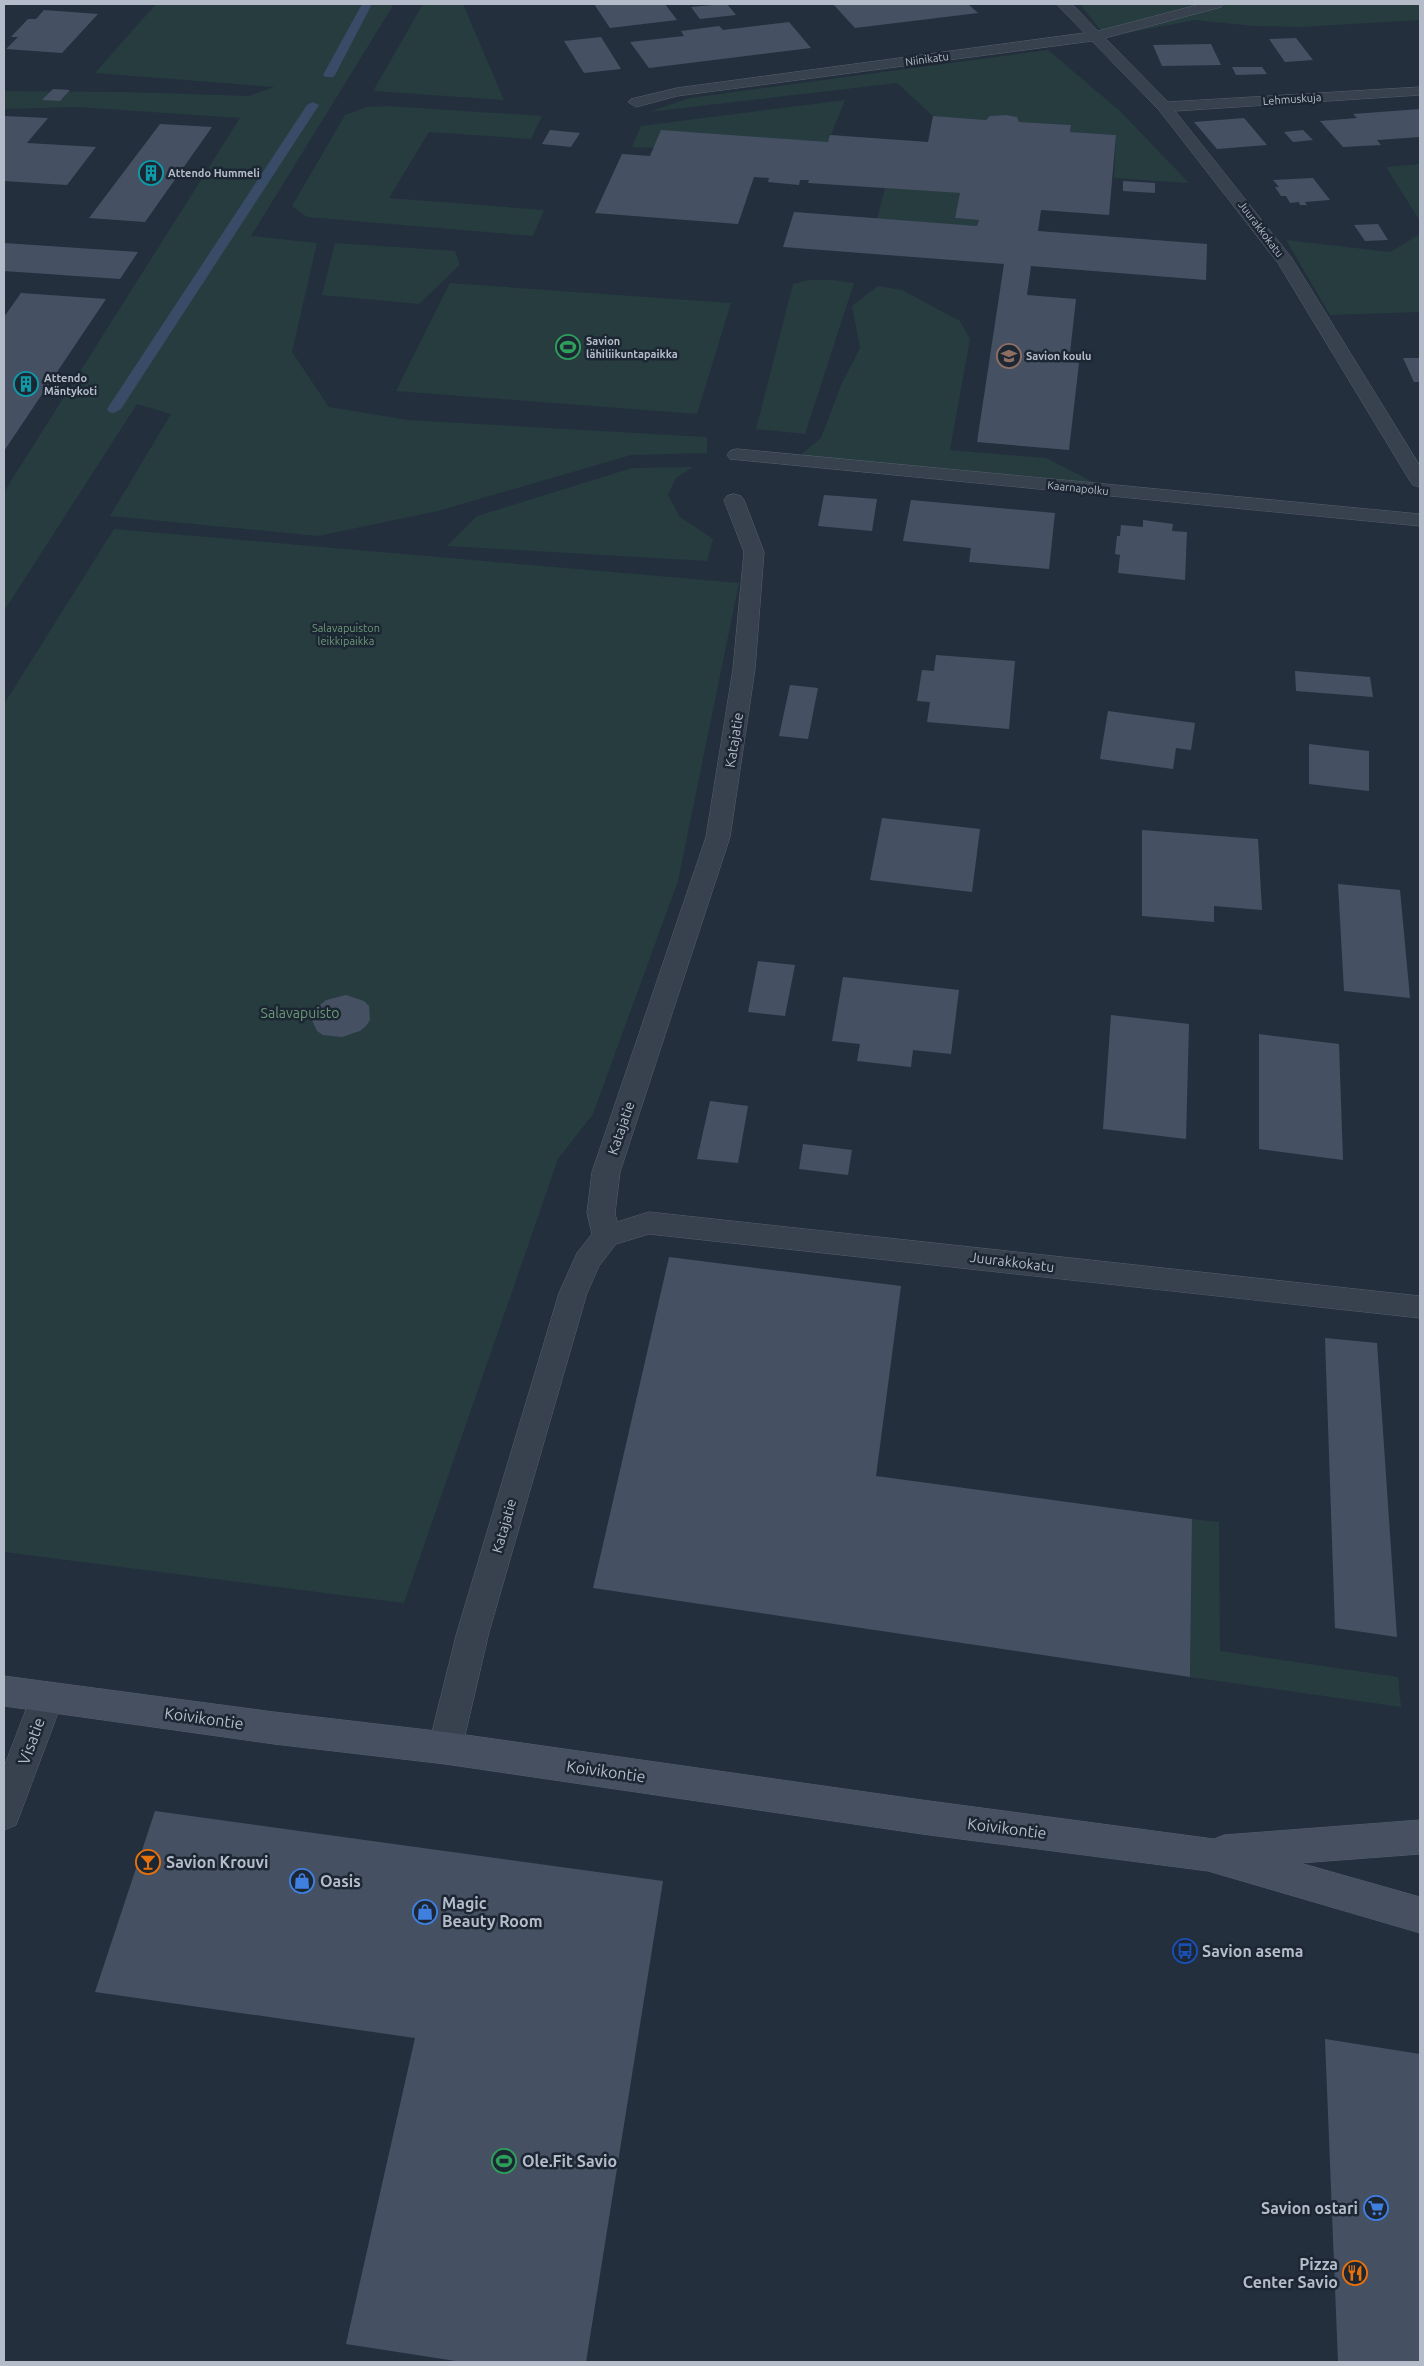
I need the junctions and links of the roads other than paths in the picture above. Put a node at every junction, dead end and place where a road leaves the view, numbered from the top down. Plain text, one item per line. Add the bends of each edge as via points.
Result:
1 (1064, 4) edge
2 (1216, 4) edge
3 (1096, 36) junction
4 (1420, 91) edge
5 (636, 102) dead end
6 (1164, 108) junction
7 (737, 455) dead end
8 (1420, 481) edge
9 (734, 500) dead end
10 (1420, 520) edge
11 (606, 1236) junction
12 (1420, 1307) edge
13 (4, 1691) edge
14 (47, 1697) junction
15 (445, 1748) junction
16 (4, 1813) edge
17 (1420, 1837) edge
18 (1208, 1854) junction
19 (1420, 1915) edge

1 - 3 street, Juurakkokatu
2 - 3 street, Niinikatu
3 - 5 street, Niinikatu via 678,92
3 - 6 street, Juurakkokatu
4 - 6 street, Lehmuskuja
6 - 8 street, Juurakkokatu via 1285,261
7 - 10 street, Kaarnapolku
9 - 11 street, Katajatie via 754,552 742,685 718,837 606,1172 601,1213
11 - 12 street, Juurakkokatu via 649,1223
11 - 15 street, Katajatie via 588,1261 573,1293 473,1632
13 - 14 main road, Koivikontie
14 - 15 main road, Koivikontie
14 - 16 street, Visatie
15 - 18 main road, Koivikontie via 922,1817
17 - 18 main road, Koivikontie
18 - 19 main road, Koivikontie

